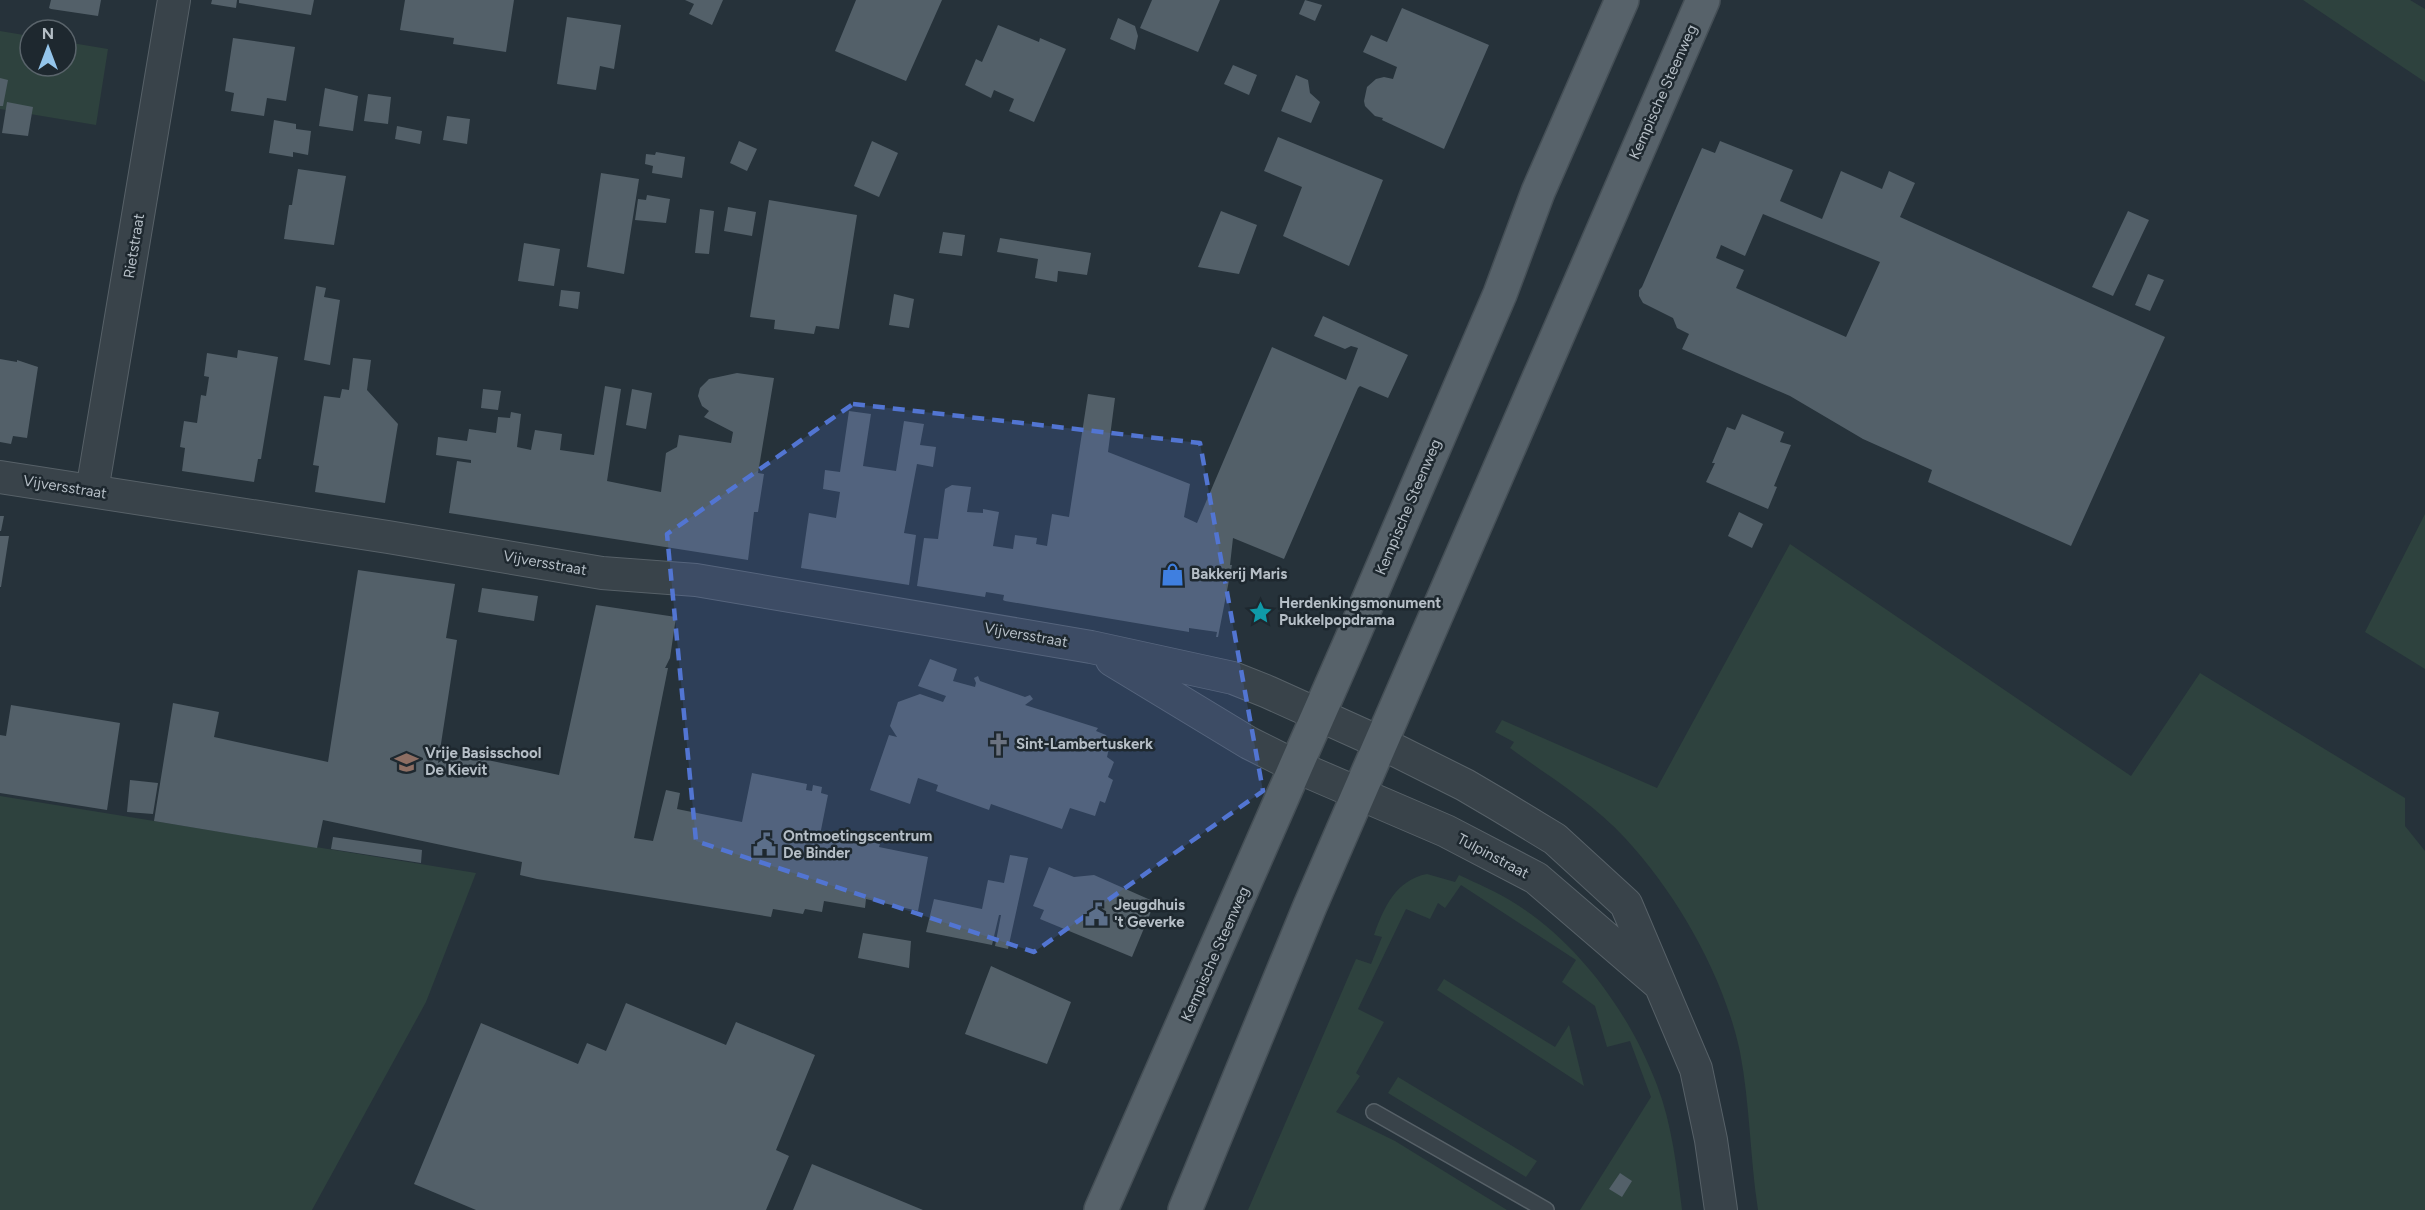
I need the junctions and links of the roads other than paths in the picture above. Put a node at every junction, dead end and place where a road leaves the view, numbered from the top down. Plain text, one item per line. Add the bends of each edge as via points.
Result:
1 (174, 0) edge
2 (1622, 0) edge
3 (1703, 0) edge
4 (0, 477) edge
5 (92, 491) junction
6 (1091, 647) junction
7 (1318, 716) junction
8 (1381, 743) junction
9 (1297, 767) junction
10 (1360, 793) junction
11 (1663, 987) junction
12 (1374, 1112) dead end
13 (1101, 1210) edge
14 (1185, 1210) edge
15 (1546, 1210) edge
16 (1721, 1210) edge

1 - 5 street, Rietstraat
2 - 7 main road, Kempische Steenweg
3 - 8 main road, Kempische Steenweg
4 - 5 street, Vijversstraat
5 - 6 street, Vijversstraat via 602,573 696,580
6 - 7 street, Vijversstraat via 1233,678
6 - 9 street, Vijversstraat via 1222,728
7 - 8 street, Vijversstraat
7 - 9 main road, Kempische Steenweg
8 - 10 main road, Kempische Steenweg
8 - 11 street, Tulpinstraat via 1465,785 1555,839 1626,904
9 - 10 street, Tulpinstraat
9 - 13 main road, Kempische Steenweg
10 - 11 street, Tulpinstraat via 1536,878
10 - 14 main road, Kempische Steenweg
11 - 16 street, Tulpinstraat via 1696,1069
12 - 15 lane

